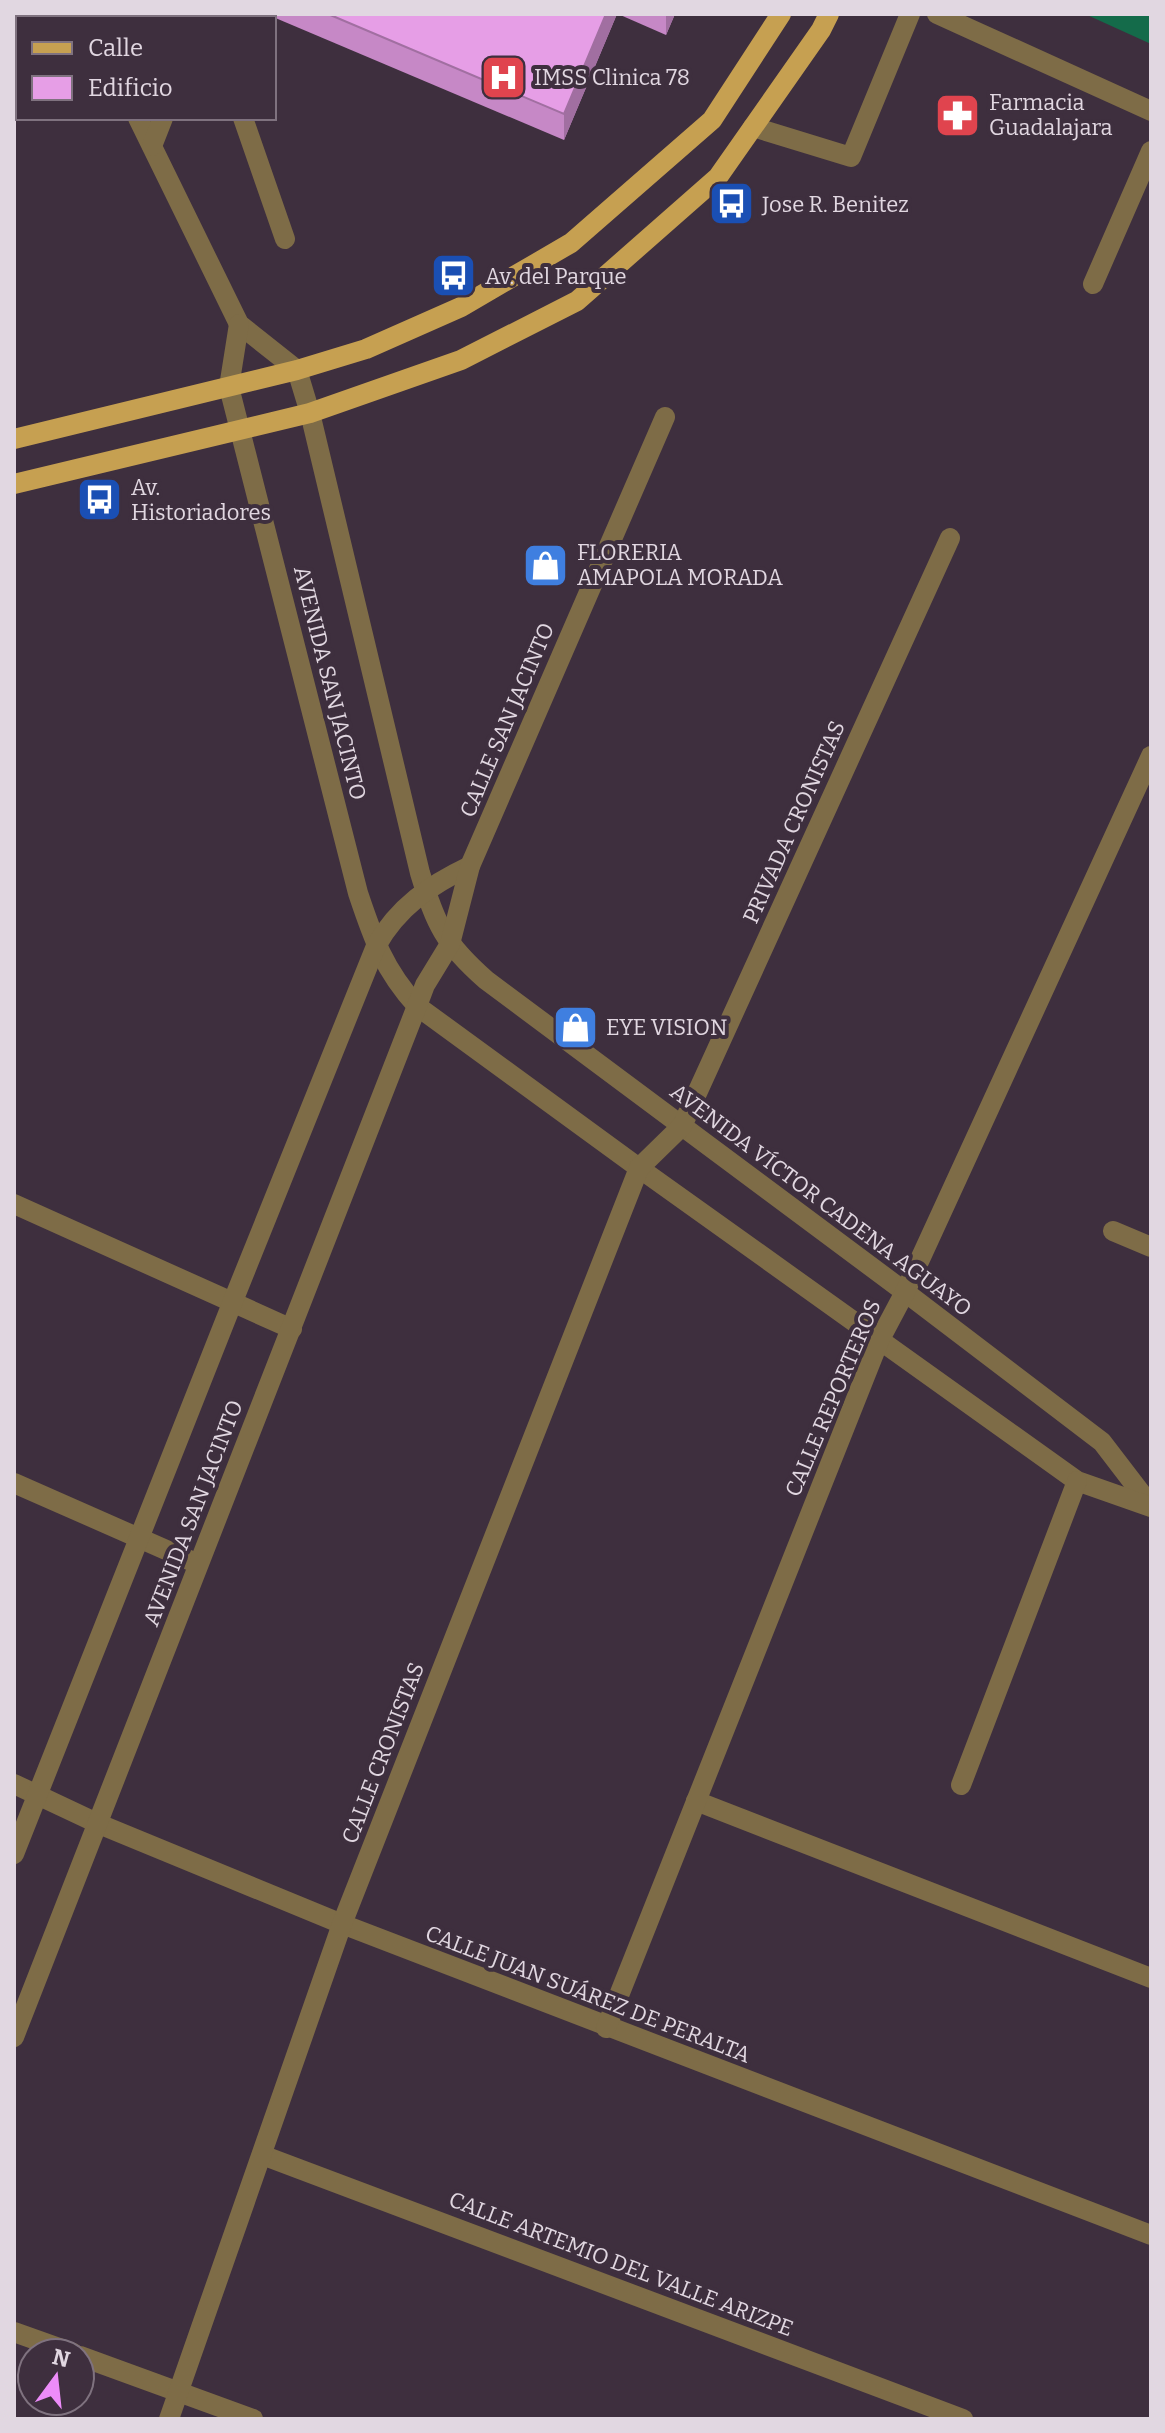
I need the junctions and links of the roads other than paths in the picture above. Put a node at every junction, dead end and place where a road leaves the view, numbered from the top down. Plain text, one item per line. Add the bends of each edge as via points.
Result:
1 (781, 14) edge
2 (829, 14) edge
3 (910, 14) edge
4 (937, 14) edge
5 (1151, 111) edge
6 (139, 120) edge
7 (162, 120) edge
8 (244, 120) edge
9 (753, 127) junction
10 (152, 146) junction
11 (1151, 151) edge
12 (285, 239) dead end
13 (1093, 284) dead end
14 (239, 324) junction
15 (297, 370) junction
16 (229, 387) junction
17 (310, 413) junction
18 (665, 417) dead end
19 (241, 429) junction
20 (14, 439) edge
21 (14, 484) edge
22 (950, 538) dead end
23 (1151, 756) edge
24 (470, 866) junction
25 (426, 891) junction
26 (450, 944) junction
27 (376, 946) junction
28 (417, 1006) junction
29 (682, 1126) junction
30 (639, 1168) junction
31 (14, 1204) edge
32 (1113, 1231) dead end
33 (1151, 1247) edge
34 (905, 1292) junction
35 (233, 1301) junction
36 (292, 1329) junction
37 (879, 1341) junction
38 (1077, 1481) junction
39 (14, 1483) edge
40 (1151, 1506) edge
41 (139, 1538) junction
42 (198, 1564) junction
43 (14, 1784) edge
44 (961, 1785) dead end
45 (37, 1795) junction
46 (696, 1801) junction
47 (99, 1824) junction
48 (14, 1854) edge
49 (342, 1924) junction
50 (1151, 1978) edge
51 (606, 2028) junction
52 (14, 2037) edge
53 (262, 2155) junction
54 (1151, 2235) edge
55 (96, 2362) edge
56 (179, 2391) junction
57 (169, 2419) edge
58 (253, 2419) edge
59 (963, 2419) edge

1 - 15 main road via 712,120 571,243 461,307 366,349
2 - 9 main road
3 - 9 street via 851,157
4 - 5 street
6 - 10 street
7 - 10 street
8 - 12 street
9 - 17 main road via 718,177 577,301 461,360
10 - 14 street
11 - 13 street
14 - 15 street
14 - 16 street
15 - 16 main road
15 - 17 street, AVENIDA SAN JACINTO
16 - 19 street, AVENIDA SAN JACINTO
16 - 20 main road
17 - 19 main road
17 - 25 street, AVENIDA SAN JACINTO
18 - 24 street, CALLE SAN JACINTO
19 - 21 main road
19 - 27 street, AVENIDA SAN JACINTO via 358,893
22 - 29 street, PRIVADA CRONISTAS
23 - 34 street, CALLE REPORTEROS
24 - 25 street
24 - 26 street, CALLE SAN JACINTO
25 - 26 street, AVENIDA SAN JACINTO
25 - 27 street, AVENIDA SAN JACINTO via 392,921
26 - 28 street, AVENIDA SAN JACINTO
26 - 29 street, AVENIDA VÍCTOR CADENA AGUAYO via 486,980
27 - 28 street, AVENIDA SAN JACINTO
27 - 35 street, AVENIDA SAN JACINTO
28 - 30 street, AVENIDA VÍCTOR CADENA AGUAYO
28 - 36 street, AVENIDA SAN JACINTO
29 - 30 street, CALLE CRONISTAS
29 - 34 street, AVENIDA VÍCTOR CADENA AGUAYO
30 - 37 street, AVENIDA VÍCTOR CADENA AGUAYO
30 - 49 street, CALLE CRONISTAS
31 - 35 street
32 - 33 street
34 - 37 street, CALLE REPORTEROS
34 - 40 street, AVENIDA VÍCTOR CADENA AGUAYO via 1102,1442
35 - 36 street
35 - 41 street, AVENIDA SAN JACINTO
36 - 42 street, AVENIDA SAN JACINTO
37 - 38 street, AVENIDA VÍCTOR CADENA AGUAYO
37 - 46 street, CALLE REPORTEROS
38 - 40 street, AVENIDA VÍCTOR CADENA AGUAYO
38 - 44 street
39 - 41 street
41 - 42 street
41 - 45 street, AVENIDA SAN JACINTO
42 - 47 street, AVENIDA SAN JACINTO
43 - 45 street, CALLE JUAN SUÁREZ DE PERALTA
45 - 47 street, CALLE JUAN SUÁREZ DE PERALTA
45 - 48 street, AVENIDA SAN JACINTO
46 - 50 street
46 - 51 street, CALLE REPORTEROS
47 - 49 street, CALLE JUAN SUÁREZ DE PERALTA
47 - 52 street, AVENIDA SAN JACINTO
49 - 51 street, CALLE JUAN SUÁREZ DE PERALTA
49 - 53 street, CALLE CRONISTAS
51 - 54 street, CALLE JUAN SUÁREZ DE PERALTA
53 - 56 street, CALLE CRONISTAS
53 - 59 street, CALLE ARTEMIO DEL VALLE ARIZPE
55 - 56 street
56 - 57 street, CALLE CRONISTAS
56 - 58 street

